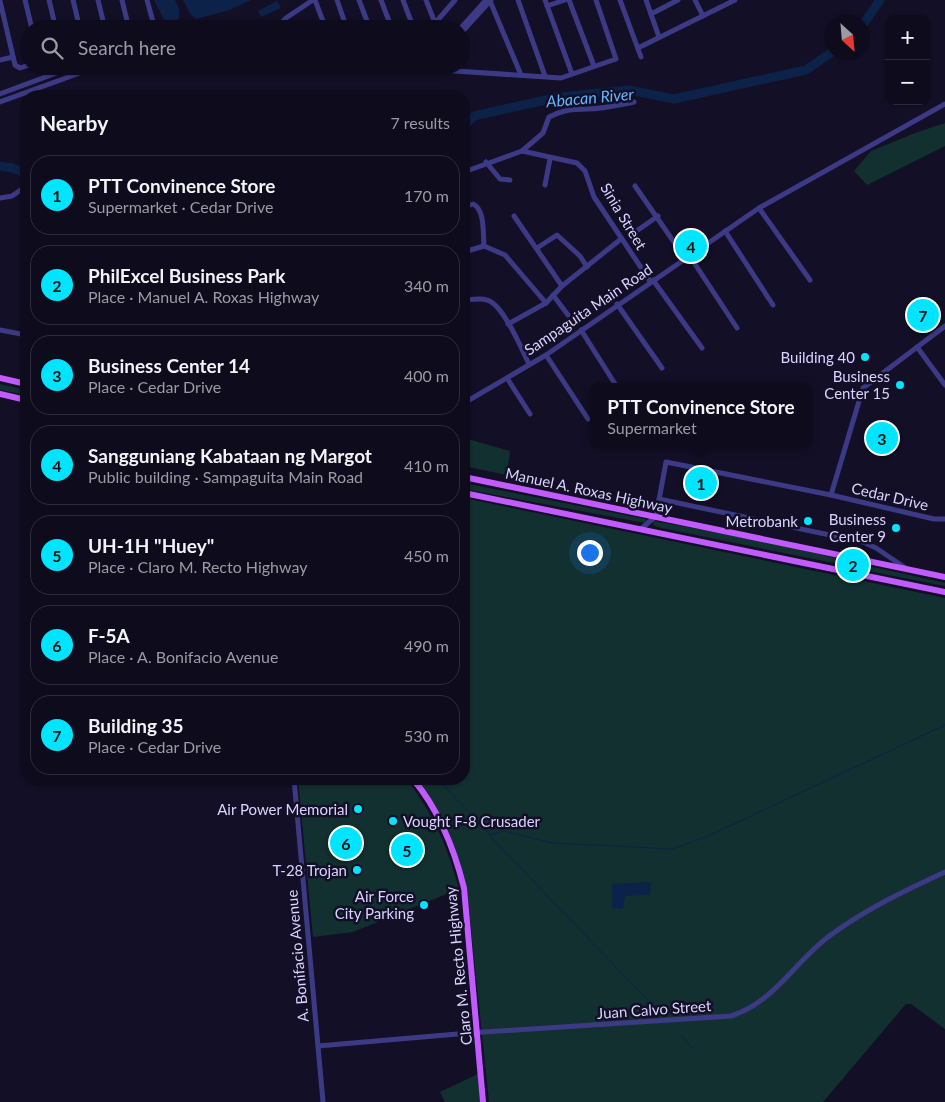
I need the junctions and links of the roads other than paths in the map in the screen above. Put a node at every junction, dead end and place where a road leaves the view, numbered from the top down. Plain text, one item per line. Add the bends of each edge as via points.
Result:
1 (25, 0) edge
2 (49, 0) edge
3 (73, 0) edge
4 (98, 0) edge
5 (122, 0) edge
6 (147, 0) edge
7 (314, 0) edge
8 (337, 0) edge
9 (359, 0) edge
10 (381, 0) edge
11 (403, 0) edge
12 (426, 0) edge
13 (456, 0) edge
14 (486, 0) edge
15 (490, 0) edge
16 (518, 0) edge
17 (565, 0) edge
18 (569, 0) edge
19 (596, 0) edge
20 (620, 0) edge
21 (646, 0) edge
22 (678, 0) edge
23 (695, 0) edge
24 (735, 0) edge
25 (0, 1) edge
26 (450, 2) edge
27 (546, 3) edge
28 (651, 14) junction
29 (703, 16) junction
30 (30, 20) edge
31 (54, 20) edge
32 (78, 20) edge
33 (103, 20) edge
34 (127, 20) edge
35 (152, 20) edge
36 (284, 20) edge
37 (322, 20) edge
38 (344, 20) edge
39 (367, 20) edge
40 (389, 20) edge
41 (411, 20) edge
42 (434, 20) edge
43 (437, 20) edge
44 (468, 20) edge
45 (470, 23) edge
46 (659, 37) junction
47 (638, 48) junction
48 (13, 57) junction
49 (641, 58) dead end
50 (0, 60) edge
51 (20, 66) edge
52 (594, 66) junction
53 (470, 72) edge
54 (572, 74) junction
55 (51, 75) edge
56 (74, 75) edge
57 (520, 75) junction
58 (545, 76) junction
59 (33, 90) edge
60 (0, 94) edge
61 (20, 95) edge
62 (0, 102) edge
63 (634, 102) dead end
64 (945, 104) edge
65 (522, 151) junction
66 (550, 159) junction
67 (486, 162) junction
68 (470, 169) edge
69 (510, 180) dead end
70 (545, 185) dead end
71 (635, 186) dead end
72 (20, 190) edge
73 (0, 198) edge
74 (470, 205) edge
75 (759, 208) junction
76 (514, 216) dead end
77 (658, 216) junction
78 (638, 230) dead end
79 (724, 232) junction
80 (621, 239) junction
81 (484, 246) junction
82 (537, 248) junction
83 (470, 250) edge
84 (687, 257) junction
85 (587, 267) junction
86 (652, 280) junction
87 (810, 280) dead end
88 (562, 286) junction
89 (553, 295) junction
90 (470, 299) edge
91 (546, 303) junction
92 (617, 304) junction
93 (773, 306) dead end
94 (568, 315) dead end
95 (508, 324) junction
96 (945, 326) edge
97 (737, 328) dead end
98 (0, 330) edge
99 (581, 330) junction
100 (20, 333) edge
101 (918, 347) junction
102 (702, 348) dead end
103 (546, 354) junction
104 (530, 364) junction
105 (662, 368) dead end
106 (0, 378) edge
107 (507, 378) junction
108 (20, 383) edge
109 (614, 383) edge
110 (945, 385) edge
111 (0, 394) edge
112 (20, 399) edge
113 (470, 400) edge
114 (530, 414) dead end
115 (588, 419) dead end
116 (470, 478) edge
117 (470, 493) edge
118 (830, 495) junction
119 (659, 499) junction
120 (656, 516) junction
121 (945, 519) edge
122 (641, 529) junction
123 (908, 569) junction
124 (945, 577) edge
125 (945, 592) edge
126 (295, 785) edge
127 (416, 785) edge
128 (945, 872) edge
129 (478, 1032) junction
130 (318, 1046) junction
131 (322, 1102) edge
132 (483, 1102) edge

1 - 30 street
2 - 31 street
3 - 32 street
4 - 33 street
5 - 34 street
6 - 35 street
7 - 36 street
7 - 37 street
8 - 38 street
9 - 39 street
10 - 40 street
11 - 41 street
12 - 42 street
13 - 26 street
14 - 44 street
15 - 45 street
15 - 57 street
16 - 58 street
17 - 27 street
18 - 52 street
19 - 52 street via 616,59
20 - 47 street
21 - 28 street
22 - 28 street
23 - 29 street
24 - 29 street
25 - 48 street
26 - 43 street
27 - 54 street
28 - 46 street
29 - 46 street
46 - 47 street
47 - 49 street
48 - 50 street
48 - 51 street via 17,67
52 - 54 street
53 - 57 street
54 - 58 street via 561,78
55 - 60 street
56 - 59 street
57 - 58 street
61 - 62 street
63 - 65 street via 586,110 569,108 549,117 542,133
64 - 75 street, Sampaguita Main Road
65 - 66 street, Sinia Street
65 - 67 street
66 - 70 street
66 - 80 street, Sinia Street via 582,166 594,197
67 - 68 street
67 - 69 street via 500,178
71 - 77 street
72 - 73 street
74 - 81 street via 479,209
75 - 79 street, Sampaguita Main Road
75 - 87 street
76 - 82 street
77 - 78 street
77 - 84 street
79 - 84 street, Sampaguita Main Road
79 - 93 street
80 - 85 street
80 - 86 street, Sinia Street
81 - 83 street
81 - 91 street via 505,255
82 - 85 street via 557,235
82 - 88 street
84 - 86 street, Sampaguita Main Road
84 - 97 street
85 - 88 street
86 - 92 street, Sampaguita Main Road
86 - 102 street, Sinia Street
88 - 89 street
89 - 91 street
89 - 94 street
90 - 95 street via 489,300
91 - 95 street
92 - 99 street, Sampaguita Main Road
92 - 105 street
95 - 104 street
96 - 101 street, Cedar Drive
98 - 100 street
99 - 103 street, Sampaguita Main Road
99 - 109 street
101 - 110 street
101 - 118 street, Cedar Drive via 863,388
103 - 104 street, Sampaguita Main Road
103 - 115 street
104 - 107 street, Sampaguita Main Road
106 - 108 main road
107 - 113 street, Sampaguita Main Road
107 - 114 street
111 - 112 main road
116 - 120 main road, Manuel A. Roxas Highway
117 - 122 main road, Manuel A. Roxas Highway
118 - 119 street, Cedar Drive via 666,462
118 - 121 street, Cedar Drive
119 - 120 street
119 - 123 street via 863,542
120 - 122 street
120 - 123 main road, Manuel A. Roxas Highway
122 - 125 main road, Manuel A. Roxas Highway
123 - 124 main road, Manuel A. Roxas Highway
126 - 130 street, A. Bonifacio Avenue
127 - 129 main road, Claro M. Recto Highway via 441,822 460,874
128 - 129 street, Juan Calvo Street via 879,903 826,938 763,1000 747,1011 711,1018
129 - 130 street, Juan Calvo Street
129 - 132 main road, Claro M. Recto Highway
130 - 131 street, A. Bonifacio Avenue

